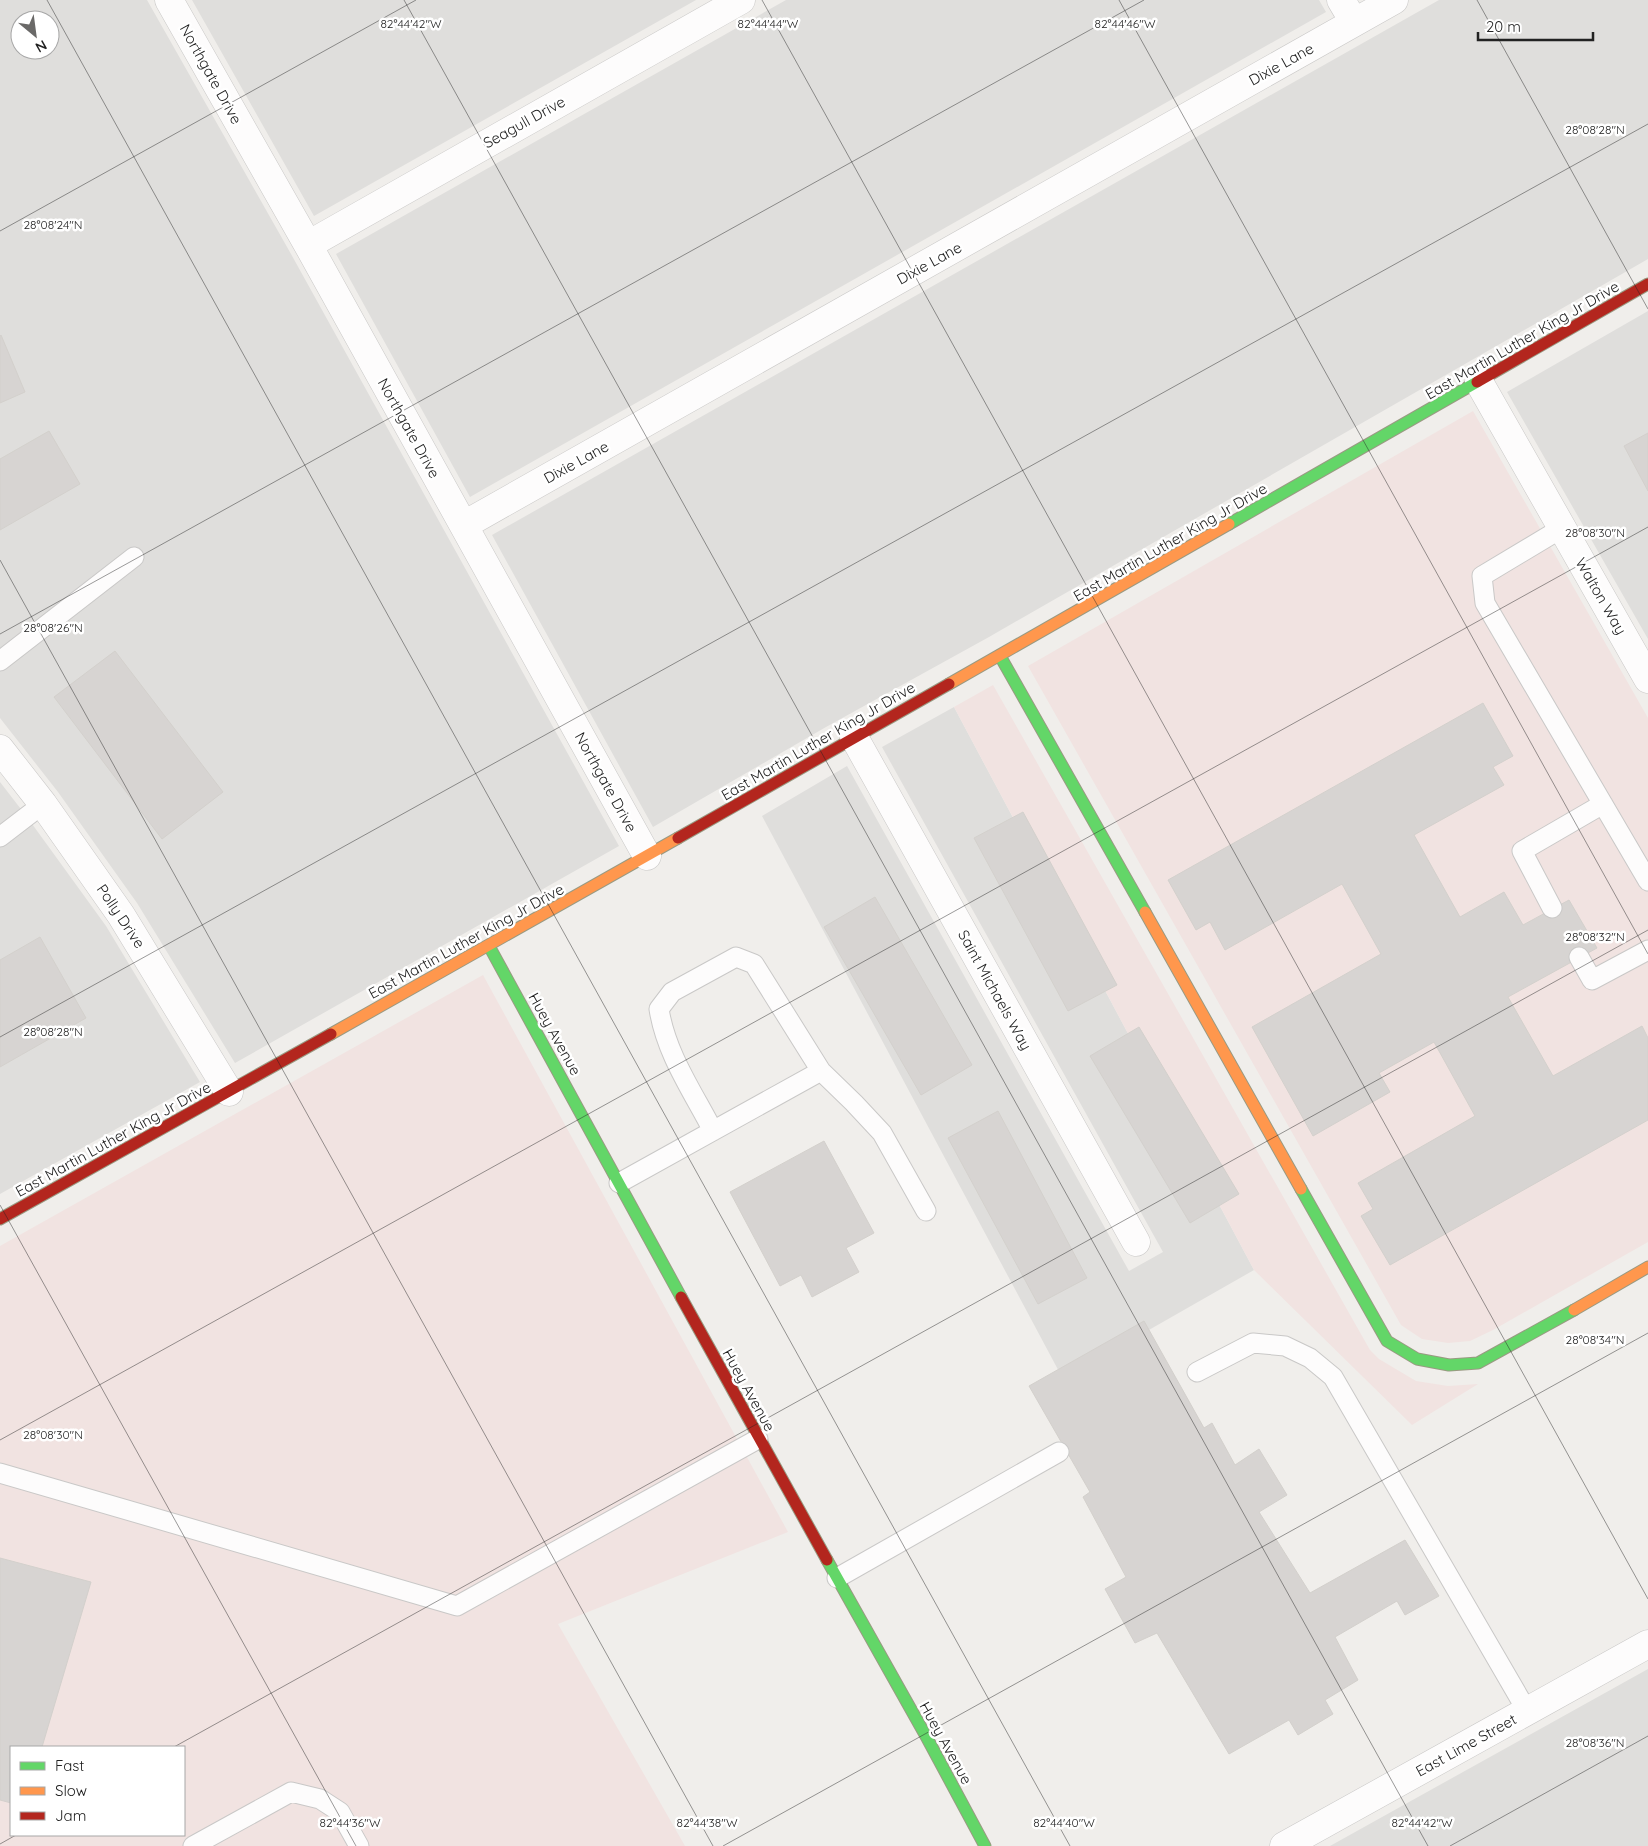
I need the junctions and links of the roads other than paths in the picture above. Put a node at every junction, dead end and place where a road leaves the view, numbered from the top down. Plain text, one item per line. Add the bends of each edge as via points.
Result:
1 (169, 0) edge
2 (741, 0) edge
3 (1394, 0) edge
4 (1348, 11) edge
5 (308, 245) junction
6 (1648, 284) edge
7 (1479, 382) junction
8 (464, 526) junction
9 (1562, 528) junction
10 (134, 557) dead end
11 (1000, 656) junction
12 (0, 661) edge
13 (1648, 679) edge
14 (854, 737) junction
15 (0, 749) edge
16 (43, 804) junction
17 (1603, 804) junction
18 (0, 837) edge
19 (647, 856) junction
20 (1648, 881) edge
21 (1552, 908) dead end
22 (489, 946) junction
23 (1648, 950) edge
24 (1579, 957) dead end
25 (821, 1071) junction
26 (229, 1092) junction
27 (714, 1131) junction
28 (619, 1183) junction
29 (926, 1211) dead end
30 (0, 1219) edge
31 (1136, 1242) dead end
32 (1648, 1267) edge
33 (1197, 1372) dead end
34 (758, 1438) junction
35 (1059, 1452) dead end
36 (0, 1473) edge
37 (837, 1578) junction
38 (1648, 1644) edge
39 (1527, 1711) junction
40 (192, 1846) edge
41 (359, 1846) edge
42 (985, 1846) edge
43 (1284, 1846) edge

1 - 5 street, Northgate Drive
2 - 5 street, Seagull Drive
3 - 4 street, Dixie Lane
4 - 8 street, Dixie Lane
5 - 8 street, Northgate Drive
6 - 7 street, East Martin Luther King Jr Drive
7 - 9 street, Walton Way
7 - 11 street, East Martin Luther King Jr Drive
8 - 19 street, Northgate Drive
9 - 13 street, Walton Way
9 - 17 lane via 1482,576 1485,603
10 - 12 lane
11 - 14 street, East Martin Luther King Jr Drive
11 - 32 street via 1387,1341 1417,1359 1449,1365 1478,1363
14 - 19 street, East Martin Luther King Jr Drive
14 - 31 street, Saint Michaels Way
15 - 16 street, Polly Drive
16 - 18 lane
16 - 26 street, Polly Drive via 138,940
17 - 20 lane
17 - 21 lane via 1522,851
19 - 22 street, East Martin Luther King Jr Drive
22 - 26 street, East Martin Luther King Jr Drive
22 - 28 street, Huey Avenue
23 - 24 lane via 1592,980
25 - 27 lane
25 - 27 lane via 754,964 736,956 672,992 659,1009 668,1046
25 - 29 lane via 882,1134
26 - 30 street, East Martin Luther King Jr Drive
27 - 28 lane
28 - 34 street, Huey Avenue
33 - 39 lane via 1253,1343 1284,1346 1310,1358 1333,1377
34 - 36 lane via 457,1606
34 - 37 street, Huey Avenue
35 - 37 lane
37 - 42 street, Huey Avenue
38 - 39 street, East Lime Street
39 - 43 street, East Lime Street
40 - 41 lane via 291,1792 320,1799 340,1812

